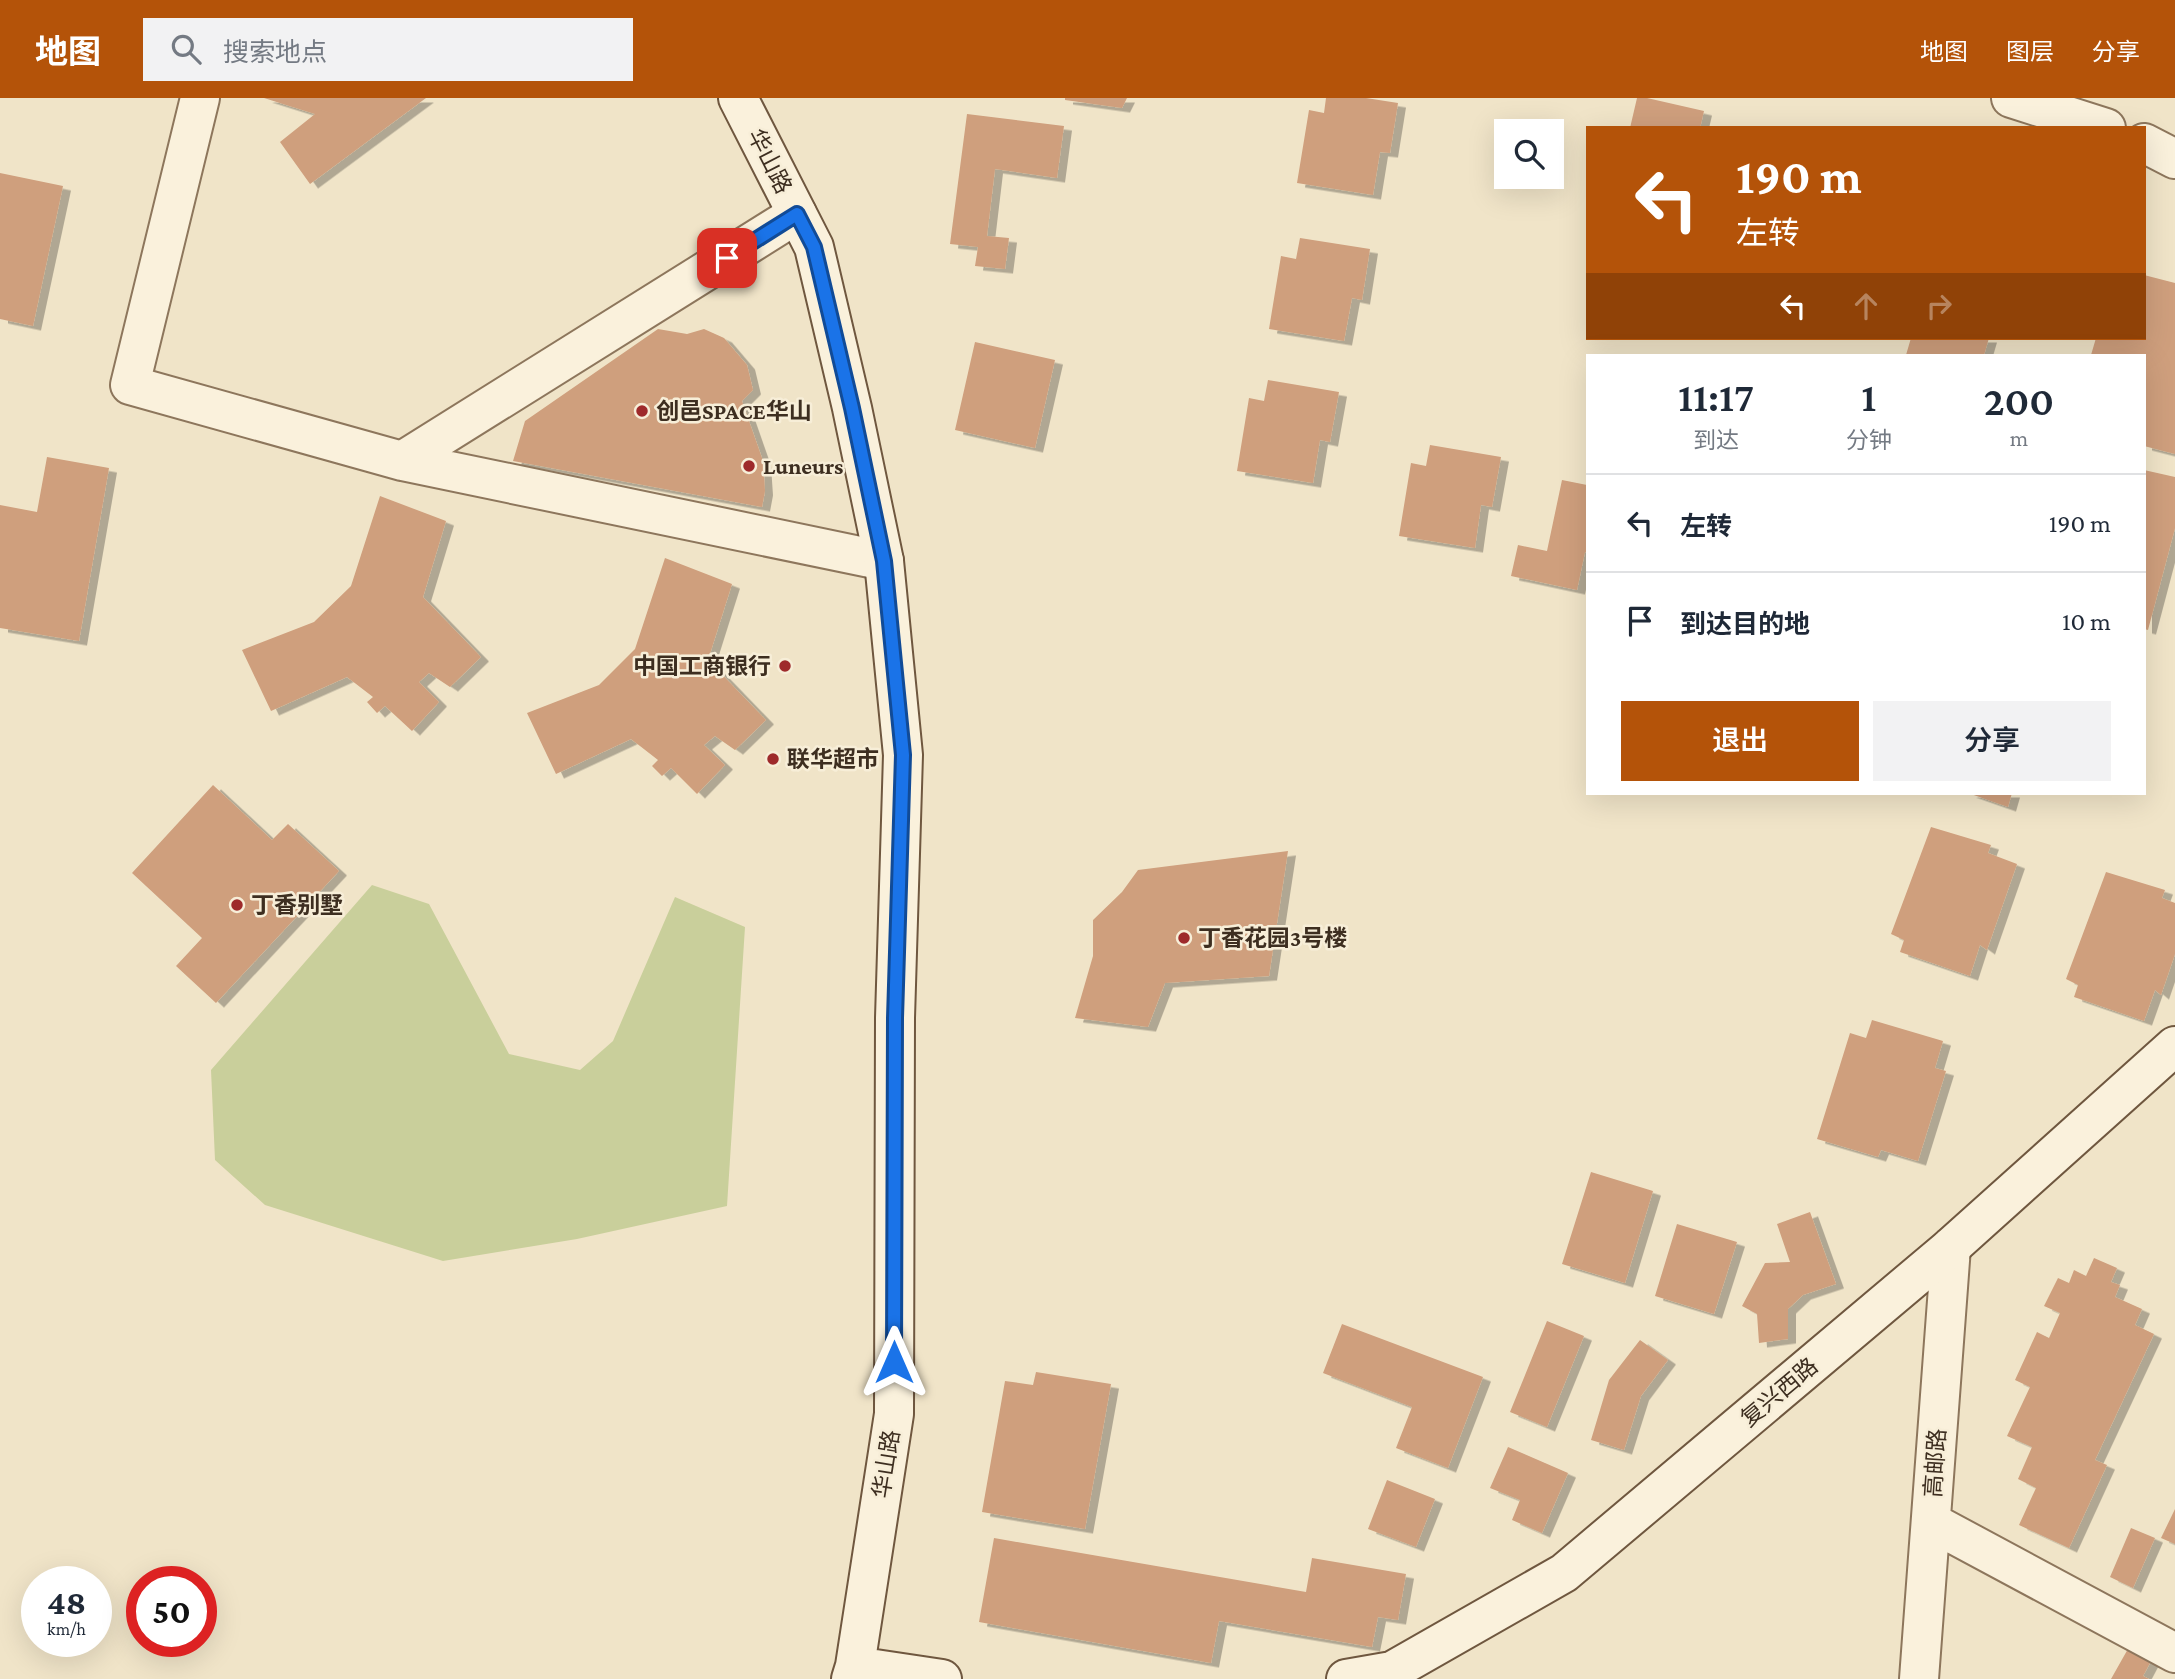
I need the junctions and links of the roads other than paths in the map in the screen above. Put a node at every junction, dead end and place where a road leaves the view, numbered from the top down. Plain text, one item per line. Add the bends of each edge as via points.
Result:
1 (200, 98) edge
2 (738, 98) edge
3 (2011, 98) edge
4 (2100, 126) edge
5 (2146, 144) edge
6 (2175, 159) edge
7 (797, 214) junction
8 (402, 461) junction
9 (884, 561) junction
10 (2175, 1046) edge
11 (1951, 1247) junction
12 (1931, 1522) junction
13 (2175, 1653) edge
14 (853, 1673) edge
15 (942, 1679) edge
16 (1346, 1679) edge
17 (1919, 1679) edge

1 - 8 street via 131,385
2 - 7 street, 华山路
3 - 4 street
5 - 6 street
7 - 8 street
7 - 9 street, 华山路 via 814,247
8 - 9 street
9 - 14 street, 华山路 via 903,755 895,1018 894,1414
10 - 11 street, 复兴西路
11 - 12 street, 高邮路
11 - 16 street, 复兴西路 via 1564,1573 1392,1671
12 - 13 street
12 - 17 street, 高邮路
14 - 15 street

